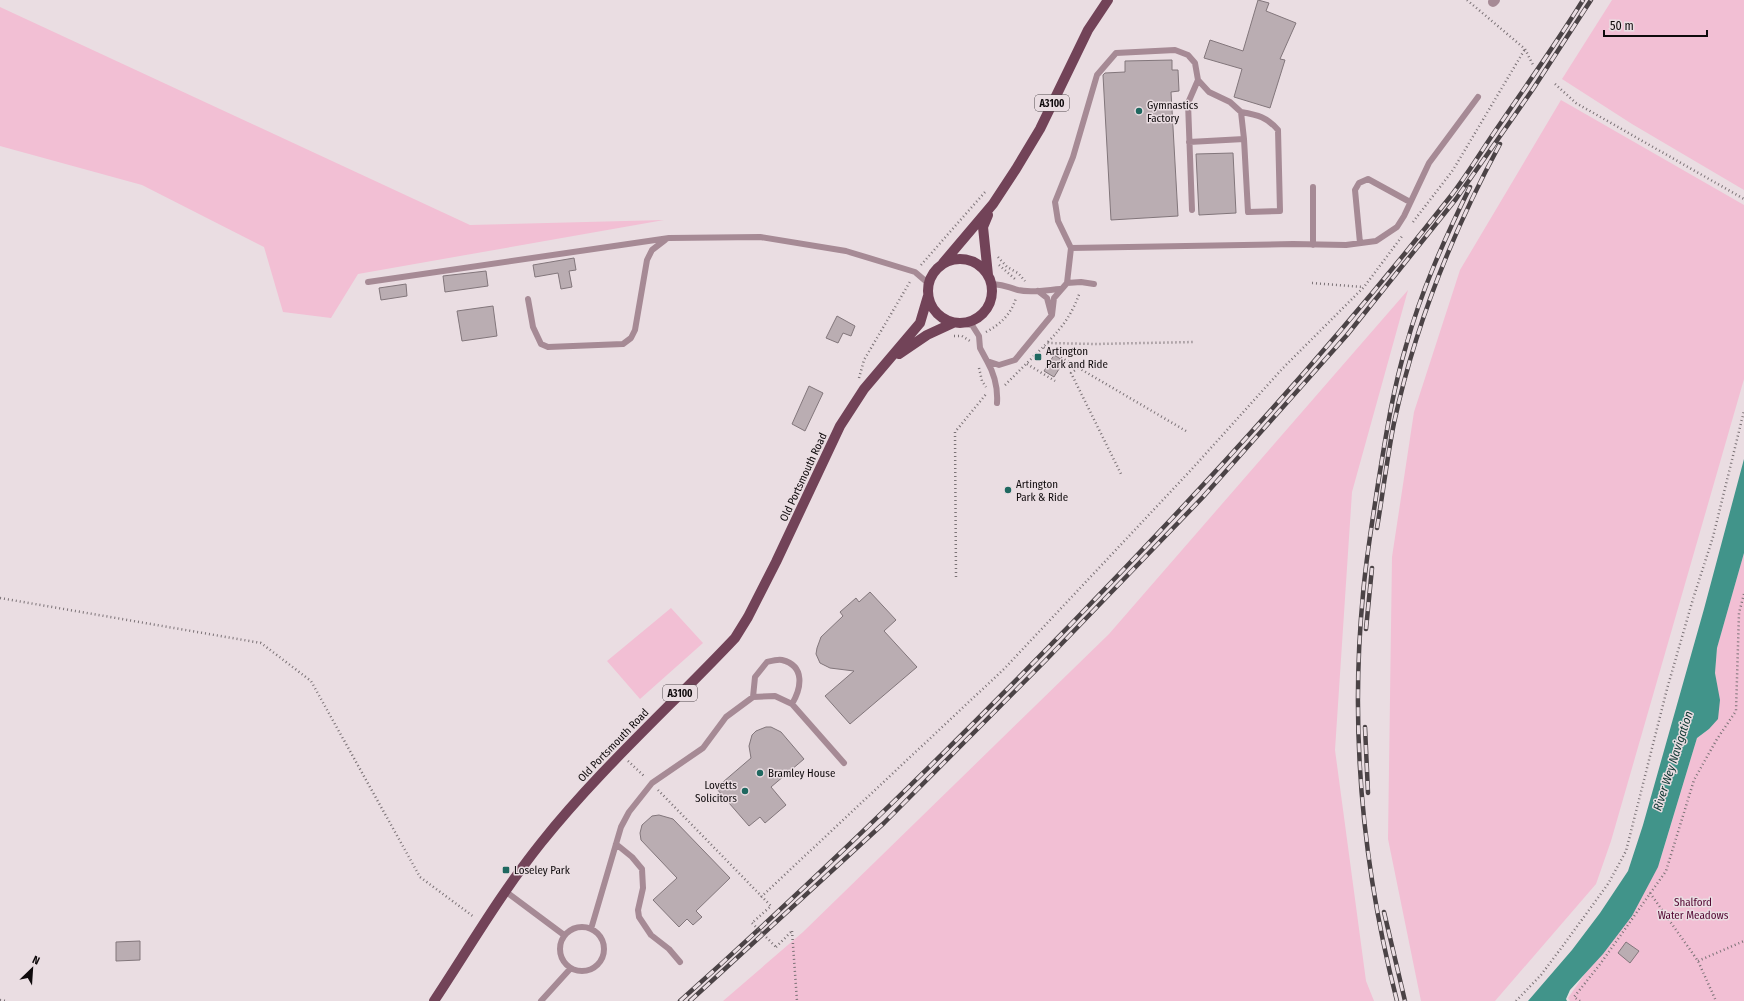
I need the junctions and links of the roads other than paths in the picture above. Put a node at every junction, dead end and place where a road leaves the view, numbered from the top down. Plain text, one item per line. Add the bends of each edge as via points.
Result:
1 (1108, 0) edge
2 (1198, 80) junction
3 (1478, 97) dead end
4 (1241, 112) junction
5 (1244, 139) junction
6 (1189, 142) junction
7 (1313, 187) dead end
8 (1410, 202) junction
9 (993, 204) junction
10 (1192, 210) dead end
11 (669, 238) junction
12 (1360, 243) junction
13 (1313, 245) junction
14 (1071, 248) junction
15 (943, 264) junction
16 (988, 275) junction
17 (368, 282) dead end
18 (1067, 283) junction
19 (928, 284) junction
20 (993, 284) junction
21 (1094, 284) dead end
22 (1060, 289) junction
23 (1038, 291) junction
24 (928, 296) junction
25 (528, 300) dead end
26 (1052, 315) junction
27 (952, 323) junction
28 (965, 324) junction
29 (889, 360) junction
30 (987, 361) junction
31 (997, 403) dead end
32 (753, 697) junction
33 (792, 704) junction
34 (844, 763) dead end
35 (616, 844) junction
36 (505, 891) junction
37 (591, 929) junction
38 (564, 935) junction
39 (680, 962) dead end
40 (570, 970) junction
41 (434, 1001) edge
42 (541, 1001) edge

1 - 9 main road, A3100 via 1088,30 1040,129
2 - 4 lane via 1209,92 1230,102
2 - 6 lane via 1188,103
2 - 14 lane via 1195,63 1188,55 1175,50 1116,53 1098,75 1073,156 1055,202 1058,221
3 - 8 lane via 1429,163
4 - 5 lane
4 - 5 lane via 1257,114 1271,122 1278,130 1280,211 1248,212
5 - 6 lane
6 - 10 lane
7 - 13 lane
8 - 12 lane via 1396,227 1376,241
8 - 12 lane via 1368,179 1359,183 1355,190
9 - 15 main road, A3100
9 - 16 main road, A3100 via 983,226
11 - 17 lane
11 - 19 lane via 760,237 846,251 915,272
11 - 25 lane via 652,250 647,260 635,330 631,338 623,344 548,348 540,344 533,327
12 - 13 lane
13 - 14 lane
14 - 18 lane
15 - 16 main road via 955,259 968,260 980,265
15 - 19 main road via 934,272
16 - 20 main road
18 - 21 lane
18 - 22 lane
19 - 24 main road
20 - 23 lane
20 - 28 main road via 992,299 987,311 977,320
22 - 23 lane
22 - 26 lane via 1054,298
23 - 26 lane via 1047,298
24 - 27 main road via 932,308 941,318
24 - 29 main road, Old Portsmouth Road / A3100 via 920,323
26 - 30 lane via 1015,360 999,365
27 - 28 main road
27 - 29 main road, Old Portsmouth Road / A3100 via 927,335
28 - 30 lane via 972,325 979,336 980,348
29 - 36 main road, Old Portsmouth Road / A3100 via 864,389 840,426 776,562 735,638 587,788 546,836
30 - 31 lane via 998,391
32 - 33 lane via 775,696
32 - 33 lane via 755,676 767,662 782,660 795,667 800,680 799,692
32 - 35 lane via 726,717 703,748 652,783 629,812
33 - 34 lane
35 - 37 lane
35 - 39 lane via 642,869 643,888 639,917 651,935 669,949
36 - 38 lane
36 - 41 main road, Old Portsmouth Road / A3100
37 - 38 lane via 579,927
37 - 40 lane via 598,933 604,943 602,960 591,970
38 - 40 lane via 559,952
40 - 42 lane

